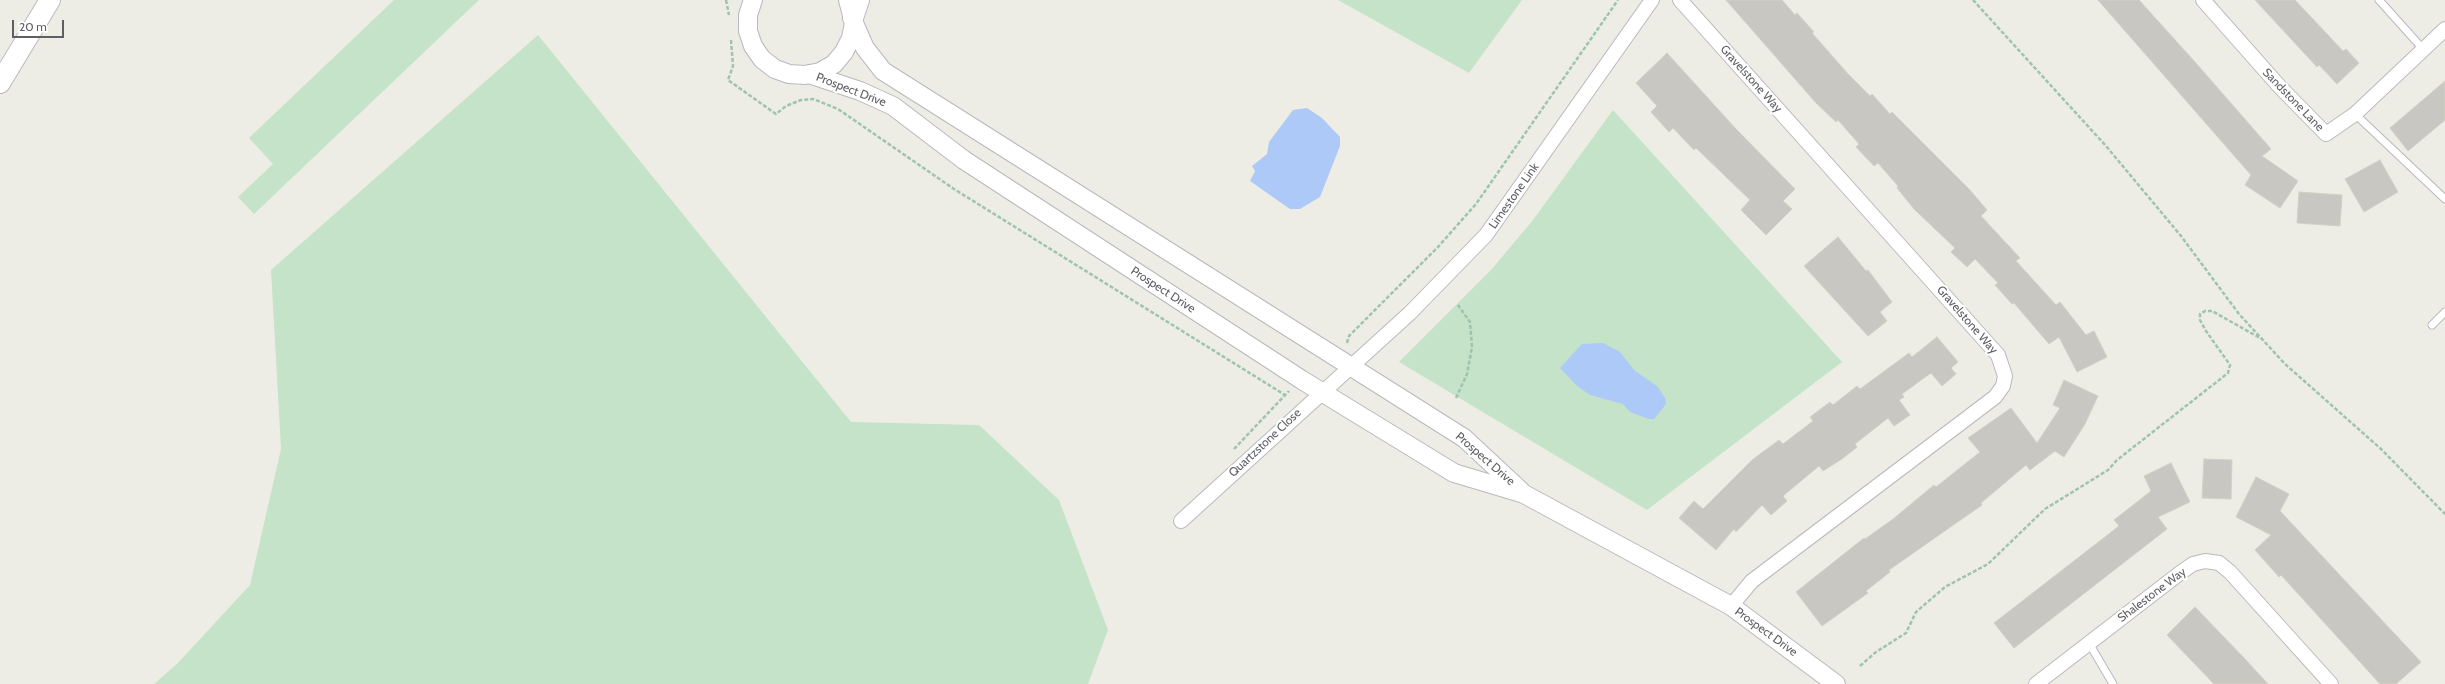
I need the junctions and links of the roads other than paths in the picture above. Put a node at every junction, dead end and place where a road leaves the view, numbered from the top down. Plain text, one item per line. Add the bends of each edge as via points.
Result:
1 (50, 0) edge
2 (1652, 0) edge
3 (1680, 0) edge
4 (2202, 0) edge
5 (2379, 0) edge
6 (749, 5) edge
7 (853, 10) edge
8 (2445, 29) edge
9 (2424, 49) junction
10 (809, 74) junction
11 (0, 83) edge
12 (2355, 114) junction
13 (2445, 199) edge
14 (2445, 312) edge
15 (2432, 325) dead end
16 (1349, 367) junction
17 (1322, 392) junction
18 (1524, 494) junction
19 (1181, 521) dead end
20 (1731, 606) junction
21 (2089, 643) junction
22 (1836, 684) edge
23 (2036, 684) edge
24 (2113, 684) edge
25 (2331, 684) edge

1 - 11 main road
2 - 16 street, Limestone Link via 1486,236 1410,313
3 - 20 street, Gravelstone Way via 1998,355 2005,376 2003,386 1995,397 1752,581
4 - 12 street, Sandstone Lane via 2326,134
5 - 9 lane
6 - 10 street via 748,31 753,46 762,59 775,69 789,74
7 - 10 street via 851,38 844,52 834,64 820,72
7 - 16 street, Prospect Drive via 865,48 883,71
8 - 9 street, Sandstone Lane
9 - 12 street, Sandstone Lane
10 - 17 street, Prospect Drive via 860,91 893,106 964,160
12 - 13 lane
14 - 15 lane
16 - 17 street, Quartzstone Close
16 - 18 street, Prospect Drive via 1464,438
17 - 18 street, Prospect Drive via 1454,473
17 - 19 street, Quartzstone Close
18 - 20 street, Prospect Drive
20 - 22 street, Prospect Drive
21 - 23 street, Shalestone Way
21 - 24 lane
21 - 25 street, Shalestone Way via 2194,564 2205,561 2219,562

